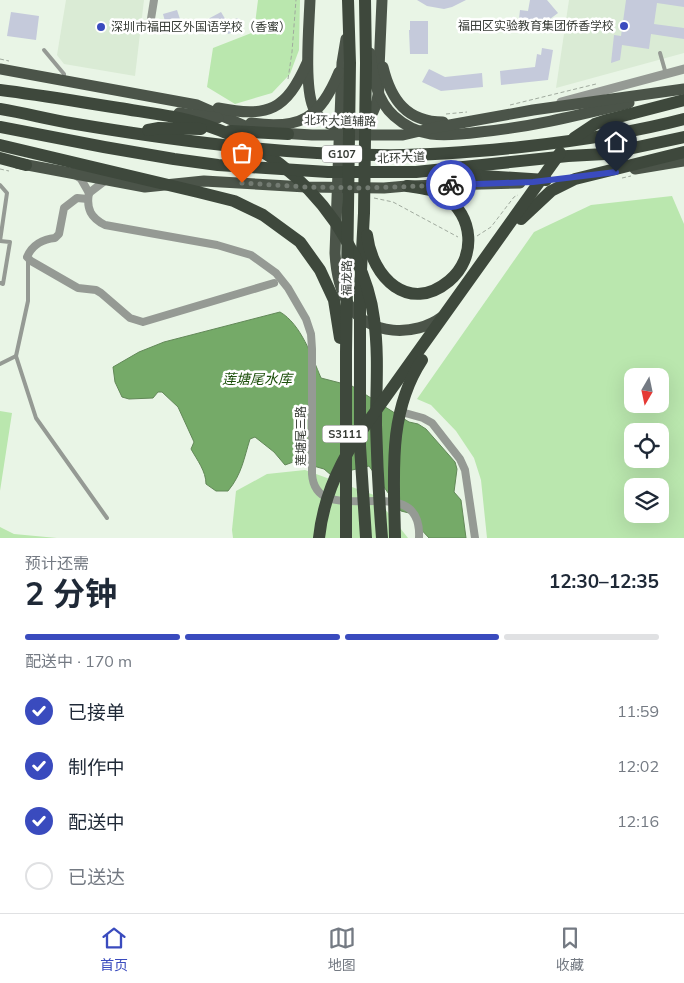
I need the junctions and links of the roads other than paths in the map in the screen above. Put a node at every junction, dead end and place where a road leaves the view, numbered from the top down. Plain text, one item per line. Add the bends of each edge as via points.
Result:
1 (154, 0) edge
2 (310, 0) edge
3 (348, 0) edge
4 (365, 0) edge
5 (382, 0) edge
6 (150, 25) dead end
7 (44, 50) dead end
8 (660, 53) dead end
9 (380, 54) junction
10 (308, 60) junction
11 (346, 63) junction
12 (369, 64) junction
13 (0, 69) edge
14 (684, 69) edge
15 (666, 74) junction
16 (64, 80) junction
17 (0, 90) edge
18 (684, 90) edge
19 (684, 100) edge
20 (197, 105) junction
21 (0, 109) edge
22 (129, 110) junction
23 (533, 110) junction
24 (684, 120) edge
25 (477, 121) junction
26 (0, 127) edge
27 (132, 132) junction
28 (288, 134) junction
29 (684, 137) edge
30 (0, 145) edge
31 (684, 152) edge
32 (0, 160) edge
33 (684, 161) edge
34 (26, 165) joint
35 (72, 172) junction
36 (416, 172) junction
37 (106, 180) junction
38 (558, 180) junction
39 (0, 185) edge
40 (407, 186) junction
41 (89, 196) junction
42 (364, 213) junction
43 (0, 241) edge
44 (28, 259) junction
45 (0, 283) edge
46 (274, 283) dead end
47 (460, 304) junction
48 (343, 351) junction
49 (16, 356) junction
50 (0, 364) edge
51 (405, 412) dead end
52 (107, 518) dead end
53 (319, 538) edge
54 (346, 538) edge
55 (366, 538) edge
56 (382, 538) edge
57 (395, 538) edge
58 (419, 538) edge
59 (475, 538) edge

1 - 6 street
2 - 10 main road
3 - 11 highway, 福龙路
4 - 12 highway, 福龙路
5 - 9 main road
7 - 16 lane via 64,74
8 - 15 lane
9 - 10 main road via 378,95 373,113 362,124 347,127 326,123 317,113 311,100
9 - 25 main road via 386,80 400,104 414,117 431,122
10 - 20 main road via 293,91 271,108 246,113
11 - 22 main road via 322,104 292,124 268,125
11 - 47 main road via 335,253 341,288 359,316 382,328 394,330 424,328
11 - 48 highway, 福龙路 / S3111 via 348,271
12 - 18 main road via 385,106 403,123 429,134 513,129
12 - 42 highway, 福龙路 / S3111
13 - 16 main road, 北环大道辅路
14 - 15 street
15 - 23 street
16 - 20 main road, 北环大道辅路
17 - 22 highway
18 - 23 main road, 北环大道辅路
19 - 53 highway via 595,124 576,136 561,152 351,446 328,491
20 - 28 main road, 北环大道辅路 via 245,126
21 - 27 highway, 北环大道 / G107
22 - 56 highway via 207,125 246,142 293,173 312,192 344,236 358,263 374,317 378,351 376,426
23 - 25 main road, 北环大道辅路
24 - 27 highway, 北环大道 / G107 via 554,143 453,153 378,156 195,141
25 - 28 main road, 北环大道辅路 via 402,135
26 - 36 highway, 北环大道 / G107 via 104,148 218,165 328,172
27 - 28 highway via 159,128
29 - 36 highway, 北环大道 / G107 via 604,154
30 - 48 highway via 234,201 263,215 300,242 326,282 334,300
31 - 47 highway via 575,179 551,191 519,221
32 - 34 highway
33 - 38 main road
34 - 35 main road
35 - 37 main road
35 - 41 street, 莲塘尾三路 via 81,179
36 - 38 highway
37 - 40 main road via 150,187 204,181 306,187
37 - 41 street
38 - 40 main road
39 - 43 lane via 7,193
40 - 42 highway via 442,194 453,202 466,222 466,256 450,281 427,292 407,293 396,289 374,263
41 - 44 street via 77,198 64,208 58,234 31,248
41 - 58 street, 莲塘尾三路 via 90,212 105,225 229,248 251,255 282,280 302,310 311,334 315,488 334,500 401,504 413,514
42 - 55 highway, 福龙路 / S3111 via 360,289 360,446
43 - 45 lane via 10,242 4,284
44 - 46 street via 78,288 96,290 130,318 143,322
44 - 49 lane via 28,301
47 - 57 highway via 407,385 395,442
48 - 54 highway, 福龙路 / S3111
49 - 50 lane
49 - 52 lane via 36,418
51 - 59 street via 432,423 460,459 465,470

